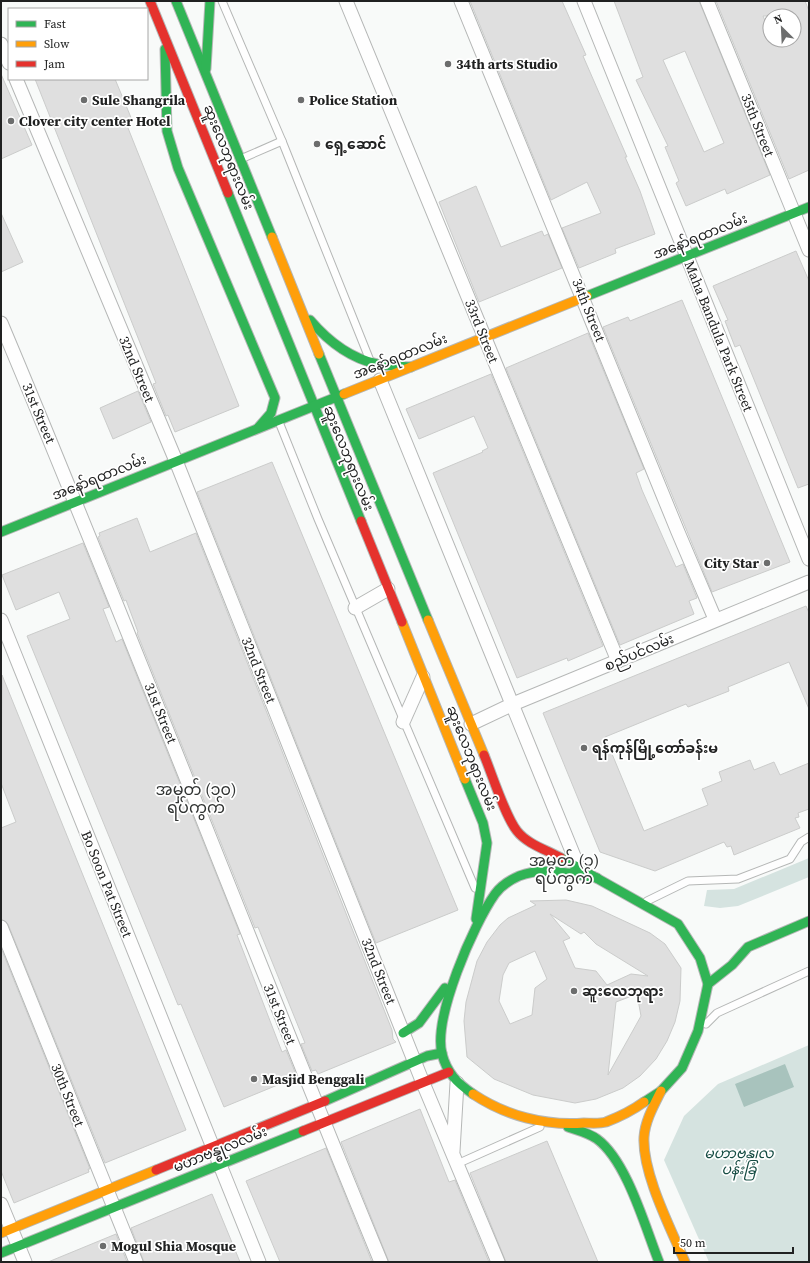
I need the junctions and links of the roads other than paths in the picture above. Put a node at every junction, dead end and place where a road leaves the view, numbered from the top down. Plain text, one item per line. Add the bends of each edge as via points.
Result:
1 (150, 1) edge
2 (176, 1) edge
3 (210, 1) edge
4 (222, 1) edge
5 (346, 1) edge
6 (461, 1) edge
7 (584, 1) edge
8 (707, 1) edge
9 (165, 37) junction
10 (1, 44) edge
11 (8, 61) edge
12 (206, 74) junction
13 (16, 80) edge
14 (282, 141) junction
15 (241, 159) junction
16 (809, 207) edge
17 (794, 213) junction
18 (809, 250) edge
19 (687, 256) junction
20 (584, 298) junction
21 (299, 306) junction
22 (1, 323) edge
23 (485, 337) junction
24 (370, 362) junction
25 (411, 367) junction
26 (380, 380) junction
27 (337, 397) junction
28 (313, 406) junction
29 (278, 420) junction
30 (258, 428) junction
31 (176, 461) junction
32 (76, 502) junction
33 (1, 532) edge
34 (809, 560) edge
35 (809, 582) edge
36 (388, 589) junction
37 (355, 608) junction
38 (715, 619) junction
39 (1, 620) edge
40 (618, 661) junction
41 (423, 677) junction
42 (513, 704) junction
43 (403, 722) junction
44 (471, 724) junction
45 (809, 837) edge
46 (578, 866) junction
47 (597, 878) junction
48 (479, 899) junction
49 (644, 903) junction
50 (809, 921) edge
51 (1, 927) edge
52 (474, 932) junction
53 (459, 963) junction
54 (809, 971) edge
55 (708, 984) junction
56 (698, 1031) junction
57 (403, 1033) junction
58 (442, 1053) junction
59 (414, 1061) junction
60 (449, 1072) junction
61 (423, 1083) junction
62 (457, 1083) junction
63 (661, 1091) junction
64 (316, 1105) junction
65 (324, 1123) junction
66 (548, 1123) junction
67 (563, 1125) junction
68 (212, 1147) junction
69 (455, 1159) junction
70 (219, 1165) junction
71 (106, 1190) junction
72 (1, 1204) edge
73 (113, 1208) junction
74 (6, 1231) edge
75 (18, 1246) junction
76 (1, 1253) edge
77 (25, 1262) edge
78 (136, 1262) edge
79 (259, 1262) edge
80 (381, 1262) edge
81 (498, 1262) edge
82 (658, 1262) edge
83 (685, 1262) edge

1 - 9 main road, ဆူးလေဘုရားလမ်း
2 - 12 main road, ဆူးလေဘုရားလမ်း
3 - 12 main road
4 - 14 lane
5 - 23 street, 33rd Street
6 - 20 street, 34th Street
7 - 19 street, Maha Bandula Park Street
8 - 17 street, 35th Street
9 - 28 main road, ဆူးလေဘုရားလမ်း
9 - 30 main road via 168,132 178,168 275,398 271,413
10 - 11 street
12 - 15 main road, ဆူးလေဘုရားလမ်း
13 - 31 street, 32nd Street
14 - 15 lane
14 - 24 lane
15 - 21 main road, ဆူးလေဘုရားလမ်း
16 - 17 main road, အနော်ရထာလမ်း
17 - 18 street, 35th Street
17 - 19 main road, အနော်ရထာလမ်း
19 - 20 main road, အနော်ရထာလမ်း
19 - 34 street, Maha Bandula Park Street
20 - 23 main road, အနော်ရထာလမ်း
20 - 38 street, 34th Street
21 - 24 main road via 325,337 348,353
21 - 27 main road, ဆူးလေဘုရားလမ်း
22 - 32 street, 31st Street
23 - 25 main road, အနော်ရထာလမ်း
23 - 40 street, 33rd Street
24 - 25 main road
25 - 26 main road, အနော်ရထာလမ်း
26 - 27 main road, အနော်ရထာလမ်း
26 - 42 street
27 - 28 main road, အနော်ရထာလမ်း
27 - 44 main road, ဆူးလေဘုရားလမ်း
28 - 29 main road, အနော်ရထာလမ်း
28 - 36 main road, ဆူးလေဘုရားလမ်း
29 - 30 main road, အနော်ရထာလမ်း
29 - 37 lane
30 - 31 main road, အနော်ရထာလမ်း
31 - 32 main road, အနော်ရထာလမ်း
31 - 57 street, 32nd Street
32 - 33 main road, အနော်ရထာလမ်း
32 - 64 street, 31st Street
35 - 38 street, စည်ပင်လမ်း
36 - 37 street
36 - 41 main road, ဆူးလေဘုရားလမ်း
37 - 43 lane
38 - 40 street, စည်ပင်လမ်း
39 - 68 street, Bo Soon Pat Street
40 - 42 street, စည်ပင်လမ်း
41 - 43 street
41 - 48 main road, ဆူးလေဘုရားလမ်း via 483,823 488,843
42 - 44 street, စည်ပင်လမ်း
42 - 46 street
43 - 48 lane
44 - 46 main road, ဆူးလေဘုရားလမ်း via 517,831 529,841
45 - 49 lane via 801,842 790,859 738,879 688,881
46 - 47 main road, ဆူးလေဘုရားလမ်း
47 - 49 main road, ဆူးလေဘုရားလမ်း
47 - 52 main road via 542,870 519,876 495,894
48 - 52 main road, ဆူးလေဘုရားလမ်း
49 - 55 main road, ဆူးလေဘုရားလမ်း via 678,924 700,958
50 - 55 main road via 748,947 732,965
51 - 71 street, 30th Street
52 - 53 main road
53 - 57 main road via 445,989 420,1023
53 - 58 main road via 445,1005
54 - 56 lane via 717,1013
55 - 56 main road
56 - 63 main road via 682,1068
57 - 59 street, 32nd Street
58 - 59 main road, မဟာဗန္ဓုလလမ်း
58 - 60 main road
59 - 61 street, 32nd Street
59 - 64 main road, မဟာဗန္ဓုလလမ်း
60 - 61 main road, မဟာဗန္ဓုလလမ်း
60 - 62 main road
61 - 65 main road, မဟာဗန္ဓုလလမ်း
61 - 69 street, 32nd Street
62 - 66 main road via 490,1105 524,1118
62 - 69 street
63 - 67 main road via 632,1110 606,1122
63 - 83 main road via 649,1116 644,1138 648,1167
64 - 65 street, 31st Street
64 - 68 main road, မဟာဗန္ဓုလလမ်း
65 - 70 main road, မဟာဗန္ဓုလလမ်း
65 - 80 street
66 - 67 main road
66 - 69 lane
67 - 82 main road via 597,1138 611,1151 624,1176
68 - 70 street, Bo Soon Pat Street
68 - 71 main road, မဟာဗန္ဓုလလမ်း
69 - 81 street, 32nd Street
70 - 73 main road, မဟာဗန္ဓုလလမ်း
70 - 79 street
71 - 73 street, 30th Street
71 - 74 main road, မဟာဗန္ဓုလလမ်း
72 - 74 street
73 - 75 main road, မဟာဗန္ဓုလလမ်း
73 - 78 street, 30th Street
74 - 75 street
75 - 76 main road, မဟာဗန္ဓုလလမ်း
75 - 77 street

